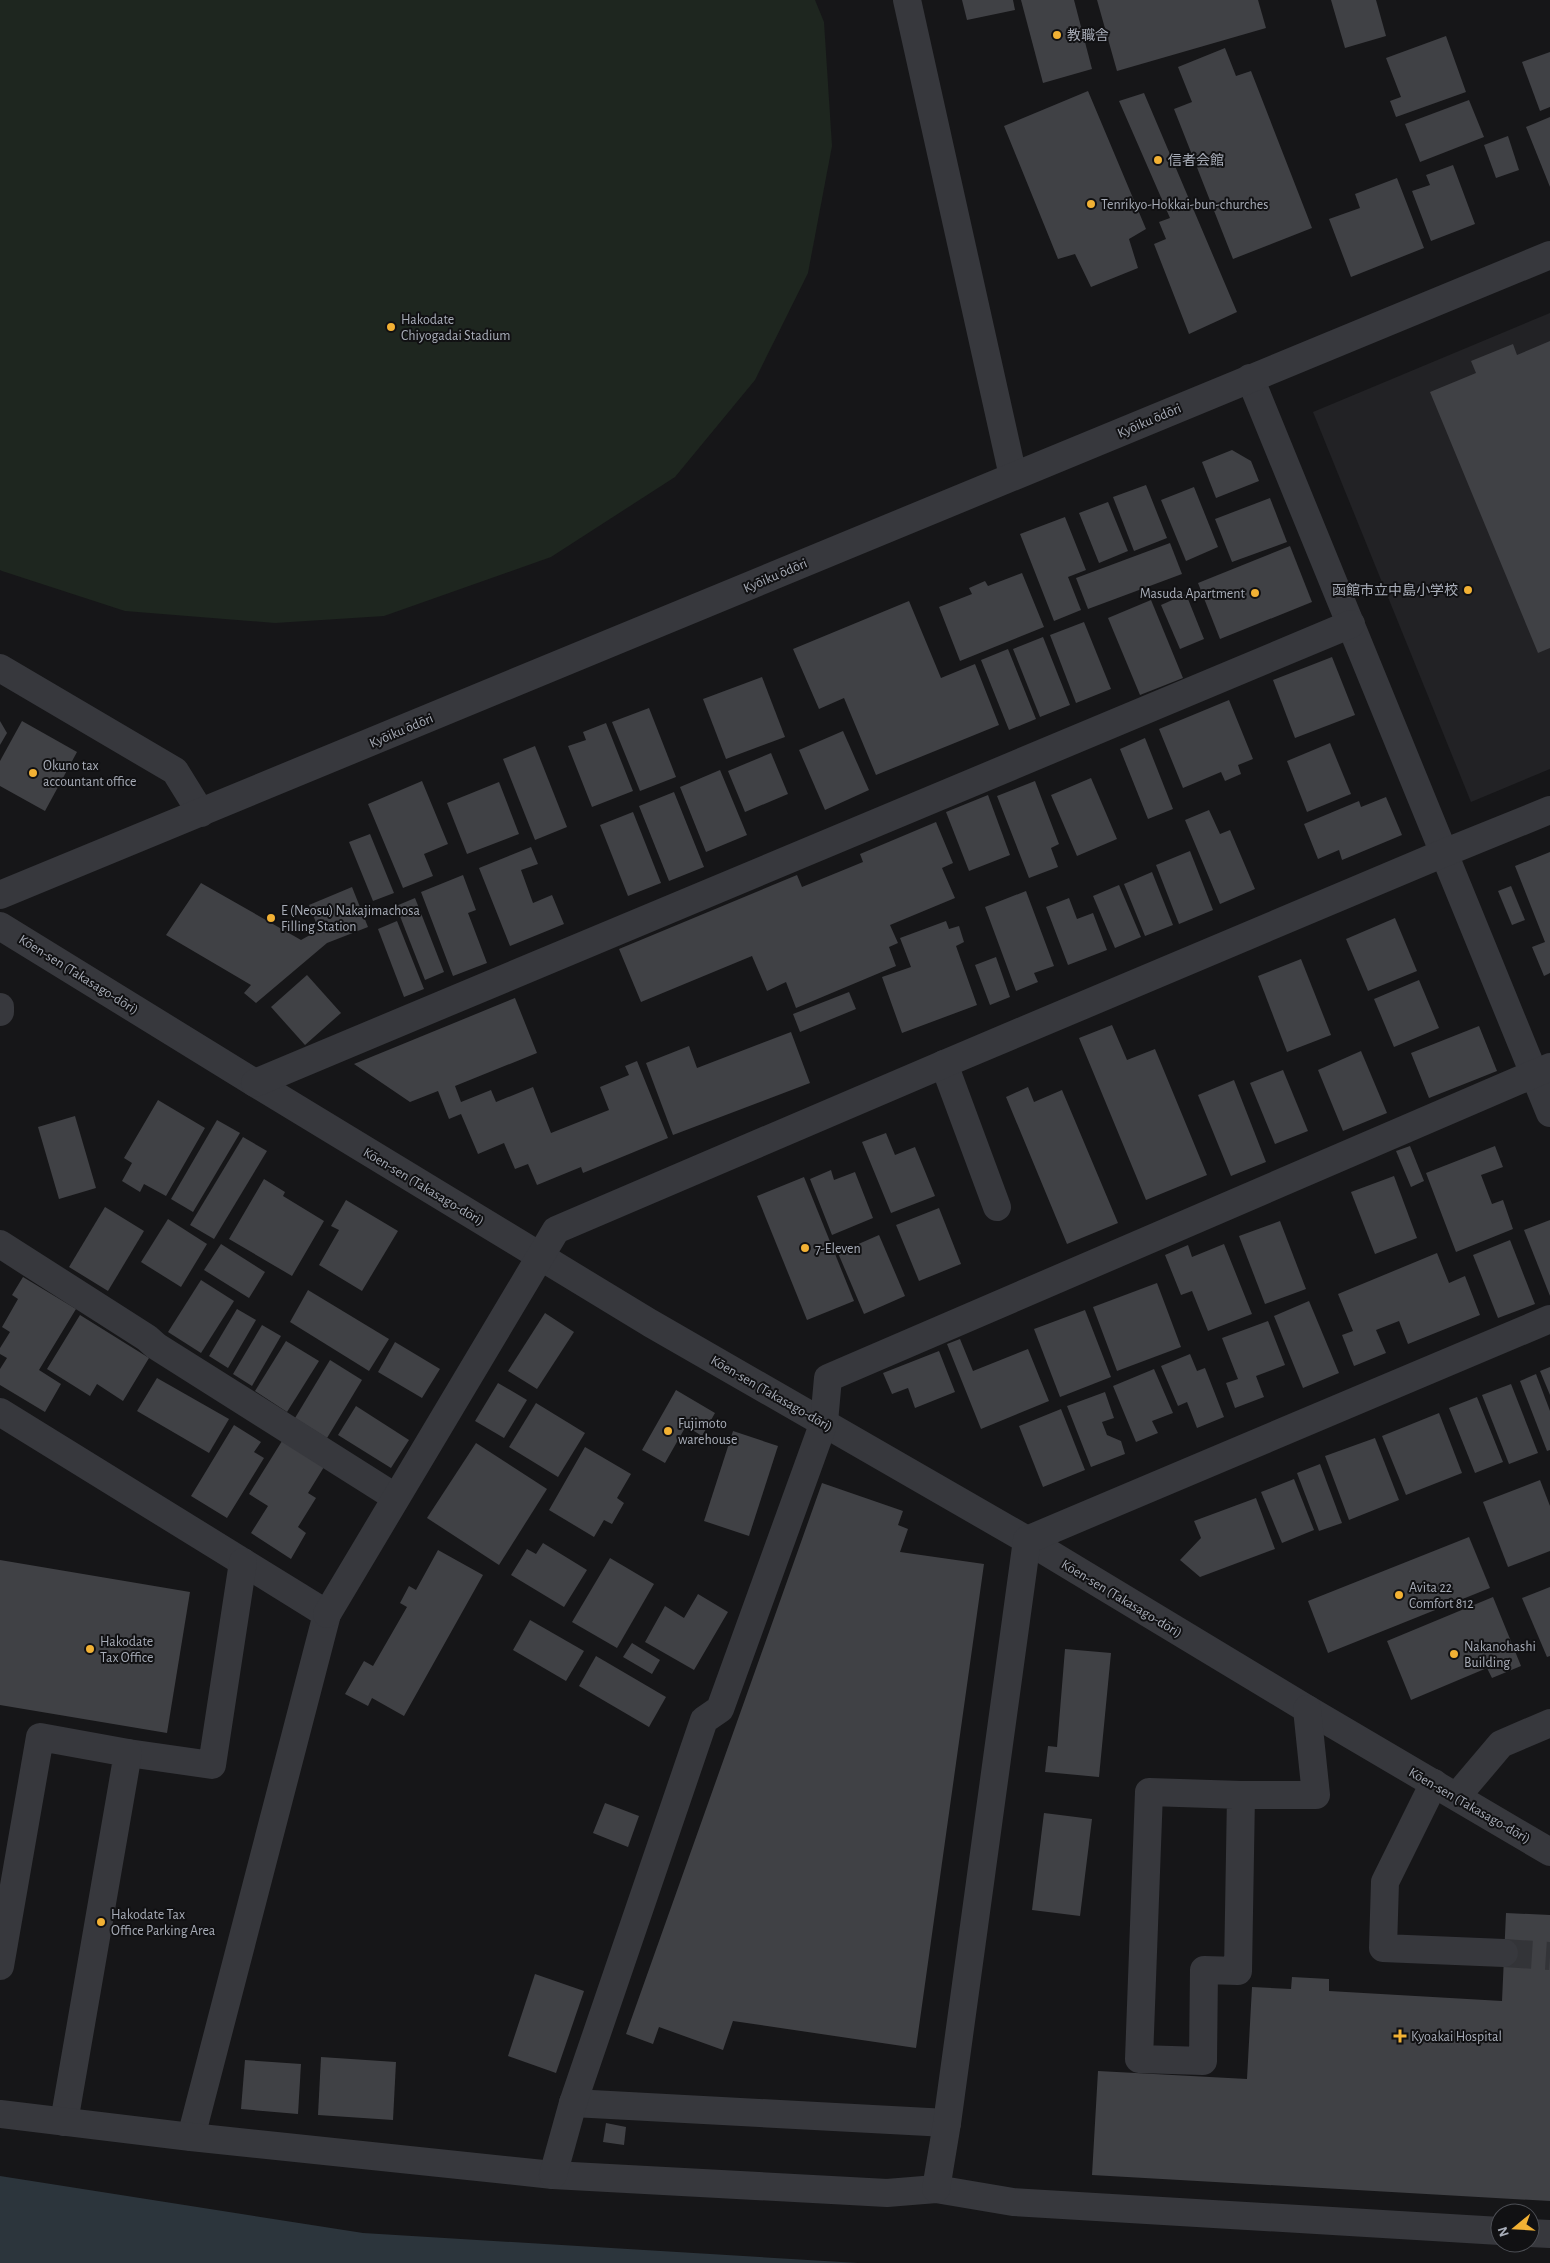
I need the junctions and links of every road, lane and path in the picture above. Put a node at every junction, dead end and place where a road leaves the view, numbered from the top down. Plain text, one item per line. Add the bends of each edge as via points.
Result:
1 (907, 0) edge
2 (1550, 255) edge
3 (1250, 378) junction
4 (1013, 476) junction
5 (1350, 624) junction
6 (0, 668) edge
7 (1550, 810) edge
8 (201, 813) junction
9 (1444, 853) junction
10 (0, 895) edge
11 (0, 926) edge
12 (0, 1007) edge
13 (0, 1012) edge
14 (944, 1064) junction
15 (1542, 1071) edge
16 (255, 1083) junction
17 (1550, 1113) edge
18 (997, 1208) dead end
19 (0, 1244) edge
20 (540, 1257) junction
21 (1550, 1319) edge
22 (0, 1412) edge
23 (824, 1422) junction
24 (395, 1497) junction
25 (1027, 1540) junction
26 (243, 1562) junction
27 (327, 1614) junction
28 (1307, 1709) junction
29 (1550, 1723) edge
30 (128, 1753) junction
31 (1446, 1789) junction
32 (1240, 1795) junction
33 (1550, 1852) edge
34 (1504, 1953) tunnel mouth
35 (0, 1966) edge
36 (573, 2103) junction
37 (0, 2114) edge
38 (64, 2122) junction
39 (947, 2123) junction
40 (192, 2137) junction
41 (553, 2175) junction
42 (936, 2189) junction
43 (1490, 2230) edge

1 - 4 street
2 - 3 street, Kyōiku ōdōri
3 - 4 street, Kyōiku ōdōri
3 - 5 street
4 - 8 street, Kyōiku ōdōri
5 - 9 street
5 - 16 street
6 - 8 street via 175,771
7 - 9 street
8 - 10 street, Kyōiku ōdōri
9 - 14 street
9 - 15 street
11 - 16 street, Kōen-sen (Takasago-dōri)
12 - 13 street
14 - 18 street
14 - 20 street via 556,1230
15 - 17 street
15 - 23 street via 828,1378
16 - 20 street, Kōen-sen (Takasago-dōri)
19 - 24 street
20 - 23 street, Kōen-sen (Takasago-dōri)
20 - 24 street
21 - 25 street
22 - 26 street
23 - 25 street, Kōen-sen (Takasago-dōri)
23 - 36 street via 720,1709 704,1720
24 - 27 street
25 - 28 street, Kōen-sen (Takasago-dōri)
25 - 39 street
26 - 27 street
26 - 30 street via 212,1766
27 - 40 street
28 - 31 street, Kōen-sen (Takasago-dōri)
28 - 32 street via 1316,1795
29 - 31 street via 1501,1744
30 - 35 street via 40,1737
30 - 38 street
31 - 33 street, Kōen-sen (Takasago-dōri)
31 - 34 street via 1385,1882 1383,1948
32 - 32 street via 1149,1792 1139,2059 1203,2061 1204,1970 1238,1971
36 - 39 street
36 - 41 street
37 - 38 street
38 - 40 street
39 - 42 street
40 - 41 street
41 - 42 street via 887,2193
42 - 43 street via 1013,2202

